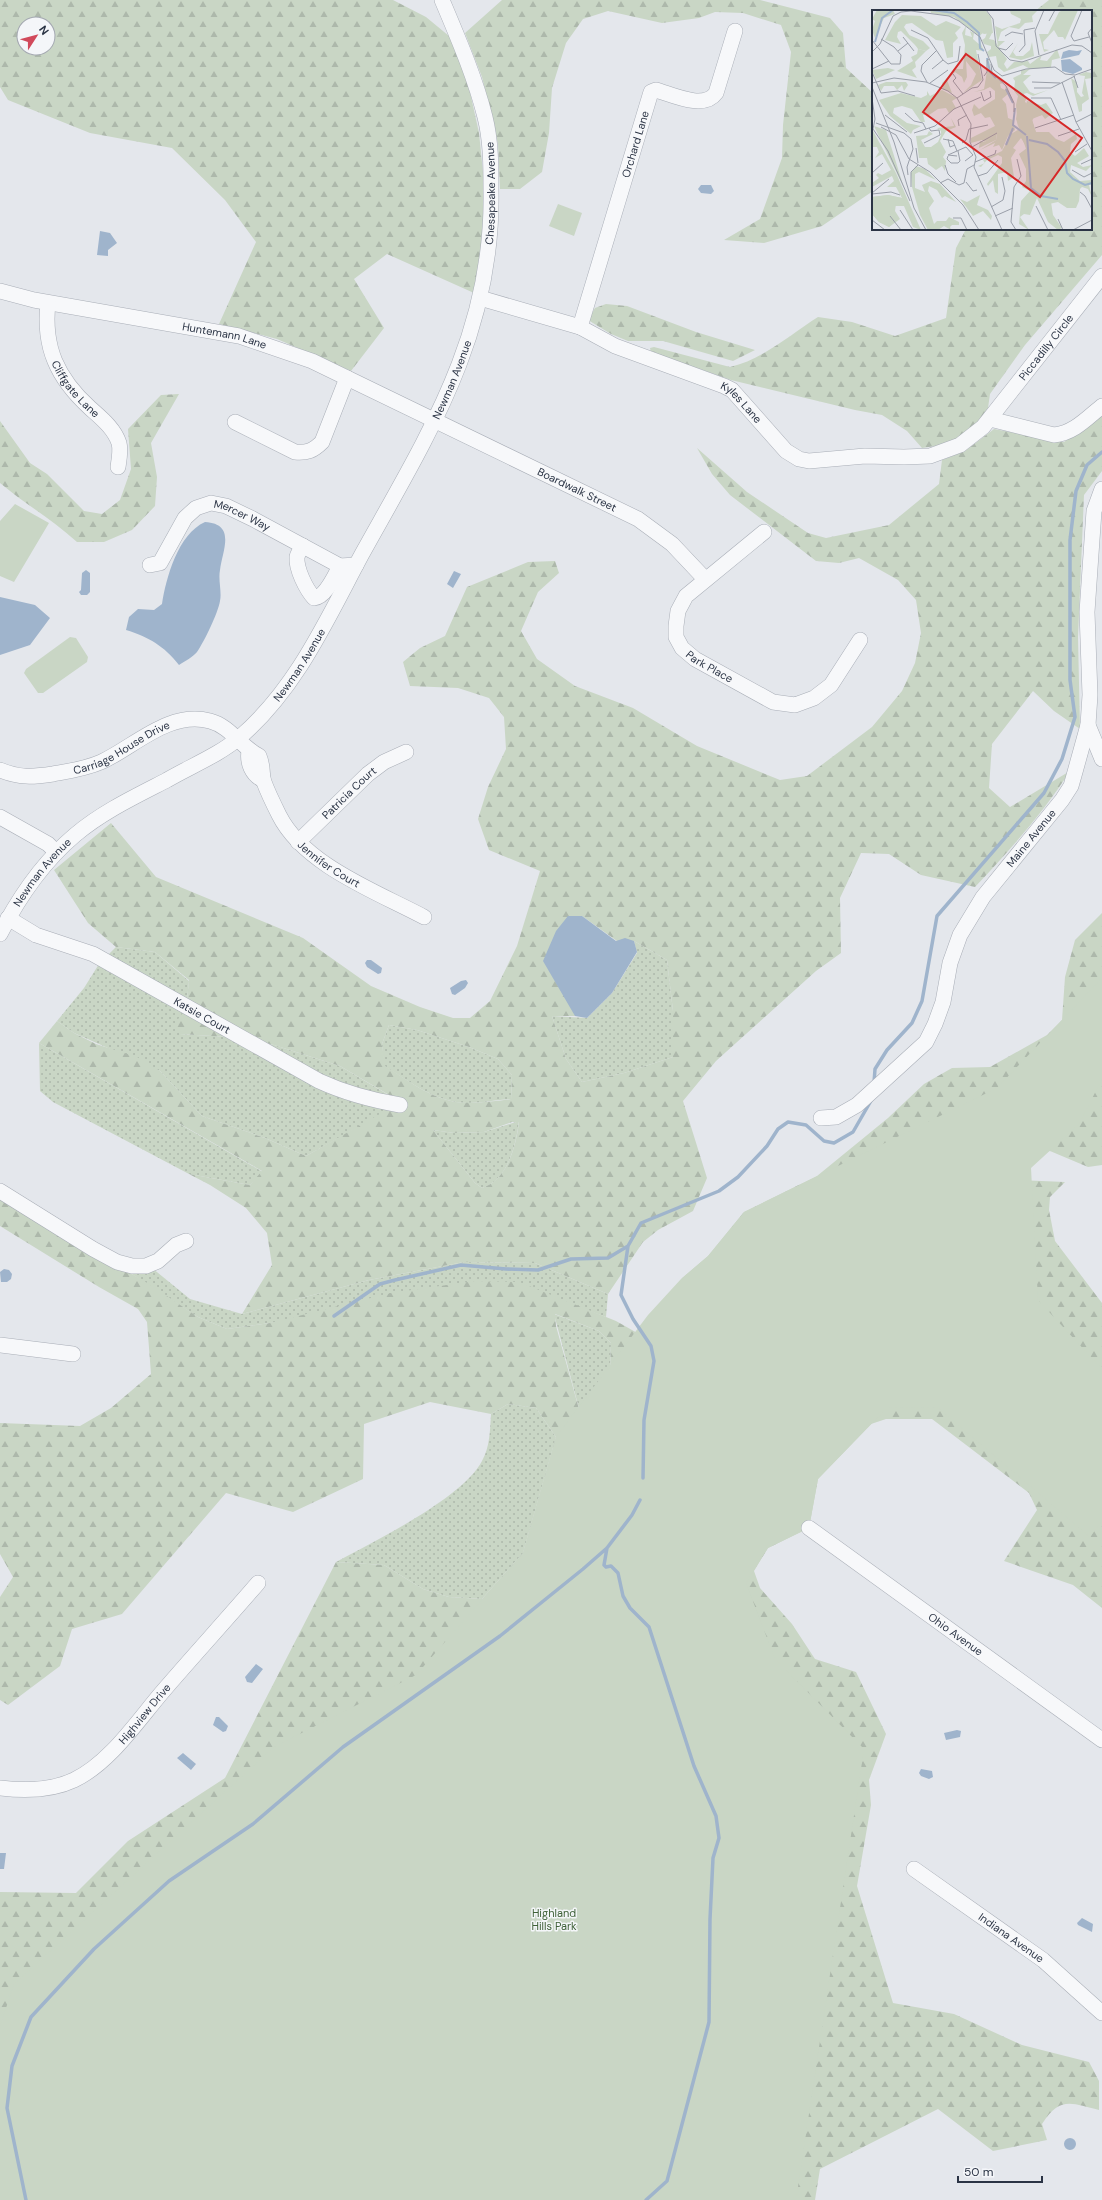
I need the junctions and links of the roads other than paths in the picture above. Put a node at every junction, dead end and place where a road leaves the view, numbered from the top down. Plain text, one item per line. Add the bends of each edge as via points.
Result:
1 (442, 0) edge
2 (735, 31) dead end
3 (1102, 276) edge
4 (0, 291) edge
5 (480, 298) junction
6 (48, 303) junction
7 (580, 326) junction
8 (347, 378) junction
9 (1102, 406) edge
10 (990, 419) junction
11 (235, 422) dead end
12 (435, 422) junction
13 (118, 468) dead end
14 (1102, 489) edge
15 (764, 532) dead end
16 (303, 546) junction
17 (356, 565) junction
18 (150, 566) dead end
19 (340, 566) junction
20 (705, 579) junction
21 (860, 640) dead end
22 (1088, 725) junction
23 (238, 739) junction
24 (406, 752) dead end
25 (1102, 759) edge
26 (0, 770) edge
27 (0, 817) edge
28 (298, 842) junction
29 (56, 852) junction
30 (424, 917) dead end
31 (8, 918) junction
32 (0, 934) edge
33 (400, 1105) dead end
34 (821, 1118) dead end
35 (0, 1191) edge
36 (186, 1241) dead end
37 (0, 1345) edge
38 (73, 1354) dead end
39 (809, 1528) dead end
40 (258, 1583) dead end
41 (1102, 1740) edge
42 (0, 1788) edge
43 (914, 1869) dead end
44 (1102, 2013) edge

1 - 5 street, Chesapeake Avenue via 465,55 486,118 492,213
2 - 7 street, Orchard Lane via 712,99 701,101 656,90 651,92
3 - 10 street, Piccadilly Circle
4 - 6 street, Huntemann Lane
5 - 7 street, Kyles Lane
5 - 12 street, Newman Avenue via 465,352
6 - 8 street, Huntemann Lane via 239,336 312,361
6 - 13 street, Cliffgate Lane via 47,339 57,367 70,389 112,430 119,444
7 - 10 street, Kyles Lane via 615,346 728,388 786,451 799,459 809,461 865,456 930,456 960,445
8 - 11 street via 322,442 305,453 295,452
8 - 12 street, Huntemann Lane
9 - 10 street via 1073,430 1064,434 1054,435
12 - 17 street, Newman Avenue
12 - 20 street, Boardwalk Street via 638,519 672,544
14 - 22 street, Maine Avenue via 1094,511 1087,612 1090,695
15 - 20 street, Park Place
16 - 18 street, Mercer Way via 226,506 210,503 192,511 185,518 160,563
16 - 19 street, Mercer Way
16 - 19 street via 299,552 298,563 306,586 314,598 318,598 324,592
17 - 19 street
17 - 23 street, Newman Avenue via 294,678 278,699
20 - 21 street, Park Place via 686,596 680,606 676,626 679,643 688,655 773,702 795,705 814,698 835,680
22 - 25 street
22 - 34 street, Maine Avenue via 1071,786 983,897 960,935 950,963 943,1002 926,1042 848,1111 836,1117
23 - 26 street, Carriage House Drive via 209,721 189,720 155,730 102,762 84,769 32,778 14,776
23 - 28 street, Jennifer Court via 249,751 248,764 258,778 263,780 279,816
23 - 29 street, Newman Avenue via 104,814
24 - 28 street, Patricia Court via 384,762 368,774
27 - 29 street via 48,844
28 - 30 street, Jennifer Court via 313,856 344,875
29 - 31 street, Newman Avenue via 24,892
31 - 32 street, Newman Avenue
31 - 33 street, Katsie Court via 36,935 93,954 325,1084 368,1100
35 - 36 street via 117,1262 146,1266
37 - 38 street
39 - 41 street, Ohio Avenue
40 - 42 street, Highview Drive via 120,1741 91,1770 55,1787 26,1790
43 - 44 street, Indiana Avenue via 1043,1960

